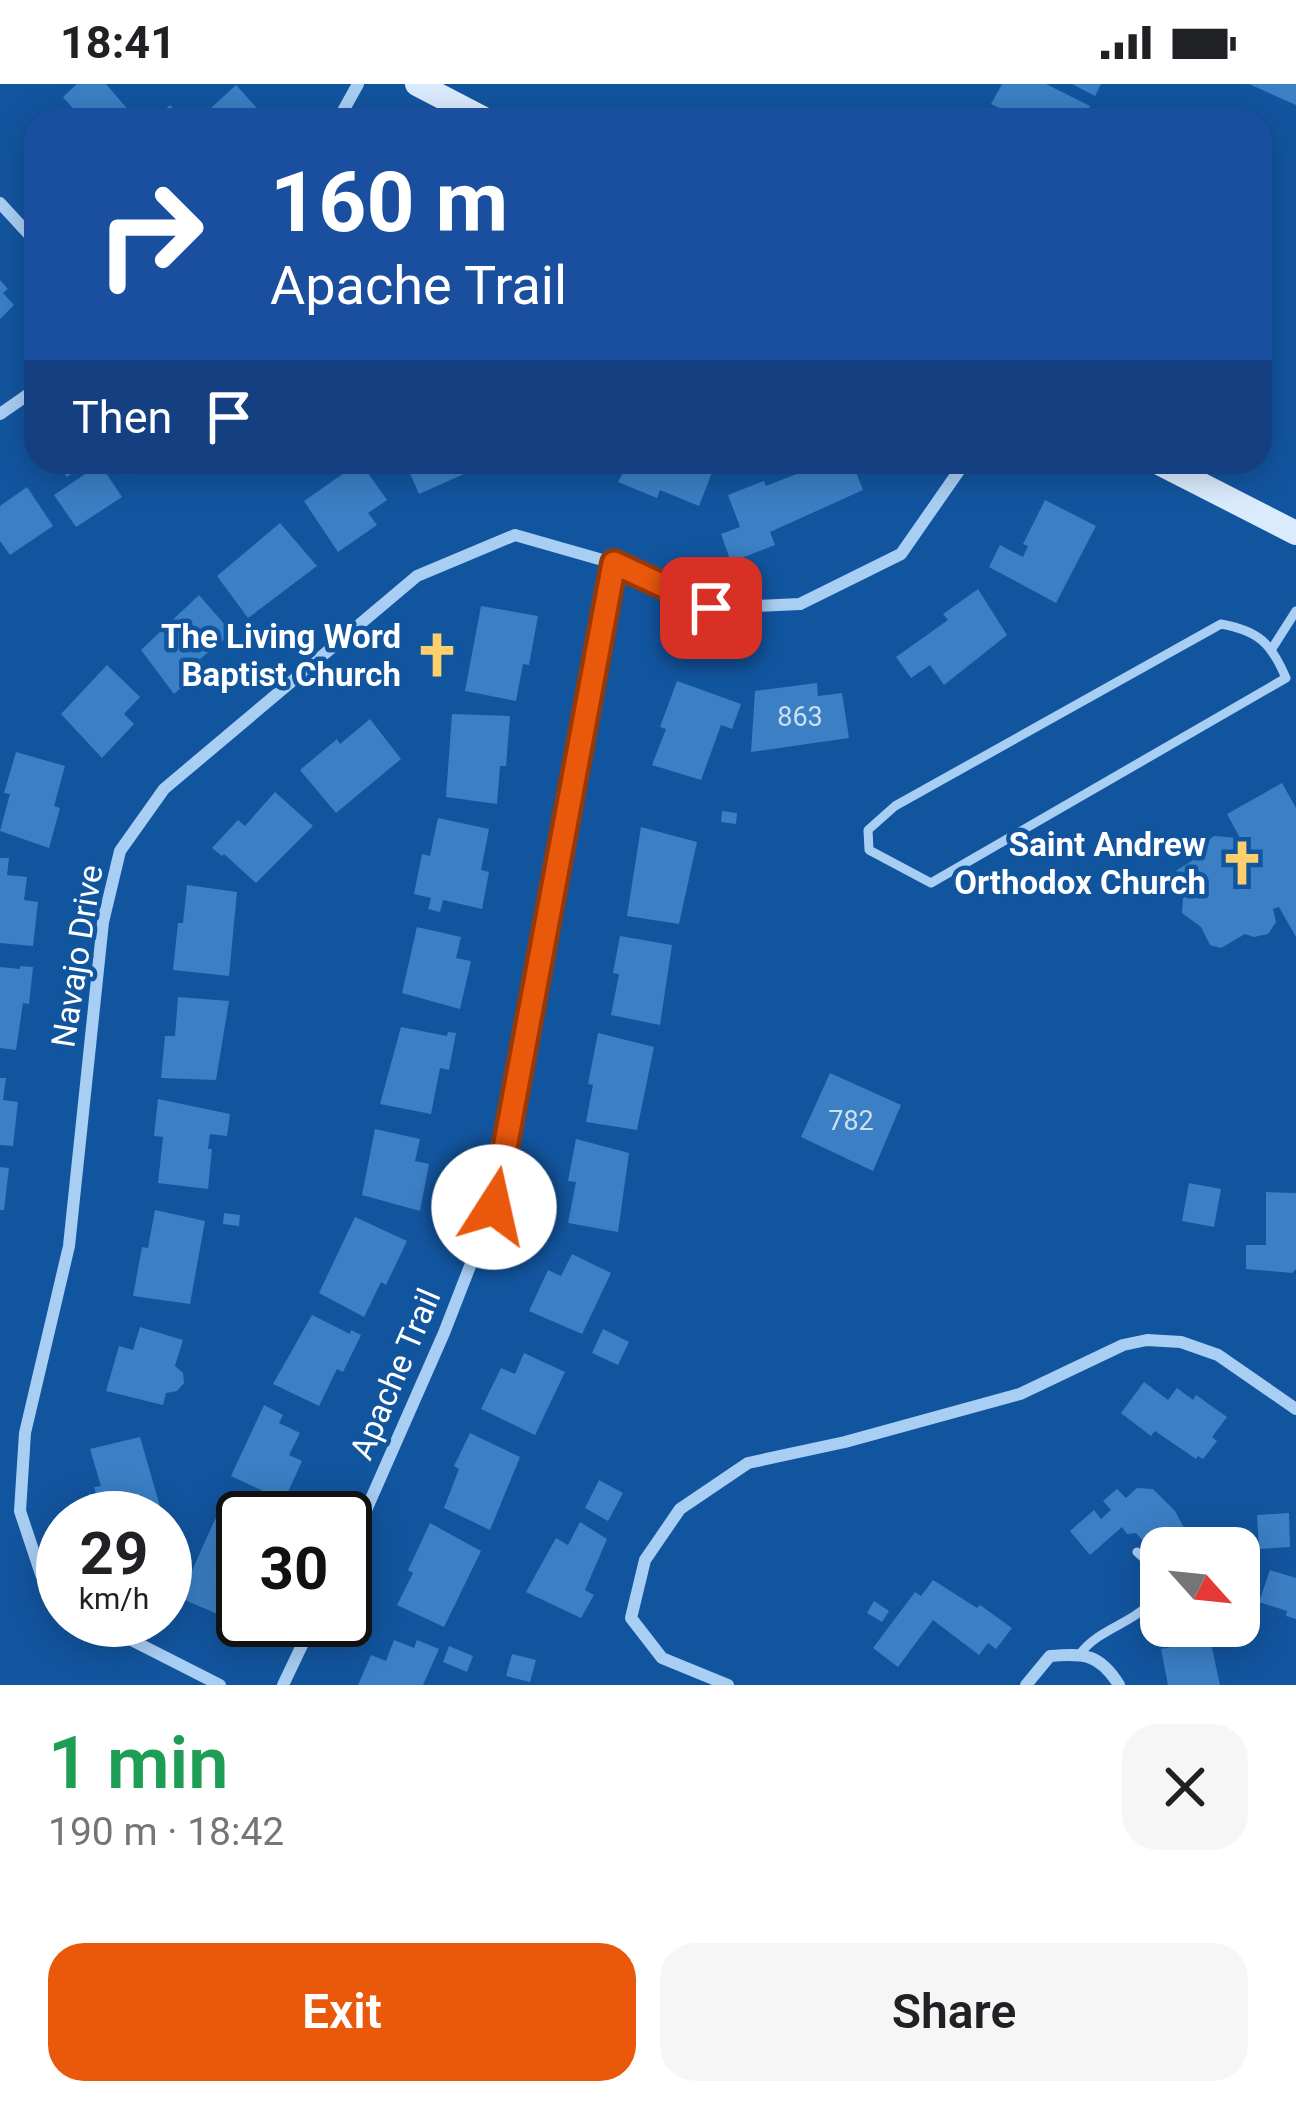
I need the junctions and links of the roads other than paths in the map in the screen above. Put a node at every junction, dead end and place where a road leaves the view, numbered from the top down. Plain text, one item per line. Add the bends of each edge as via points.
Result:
1 (417, 84) edge
2 (463, 108) edge
3 (0, 203) edge
4 (24, 229) edge
5 (956, 474) edge
6 (1180, 474) edge
7 (1296, 533) edge
8 (614, 563) junction
9 (1296, 610) edge
10 (1274, 647) junction
11 (1291, 681) edge
12 (1296, 1408) edge
13 (372, 1497) edge
14 (1137, 1552) dead end
15 (1140, 1555) edge
16 (36, 1559) edge
17 (1140, 1614) edge
18 (145, 1647) edge
19 (301, 1647) edge
20 (1080, 1654) junction
21 (220, 1685) edge
22 (283, 1685) edge
23 (728, 1685) edge
24 (1026, 1685) edge
25 (1118, 1685) edge

1 - 2 main road
3 - 4 street
5 - 8 street via 902,554 800,604 711,608
6 - 7 main road
8 - 13 street, Apache Trail via 494,1207
8 - 16 street, Navajo Drive via 515,535 417,575 164,789 120,851 103,922 69,1246 25,1433 20,1511
9 - 10 lane
10 - 11 lane
10 - 11 lane via 1221,624 895,806 868,830 869,850 931,883
12 - 23 street via 1219,1355 1147,1340 1020,1394 748,1462 680,1509 645,1560 631,1618 662,1658
14 - 15 lane
17 - 20 lane
18 - 21 street
19 - 22 street
20 - 24 street via 1050,1656
20 - 25 street via 1107,1666

